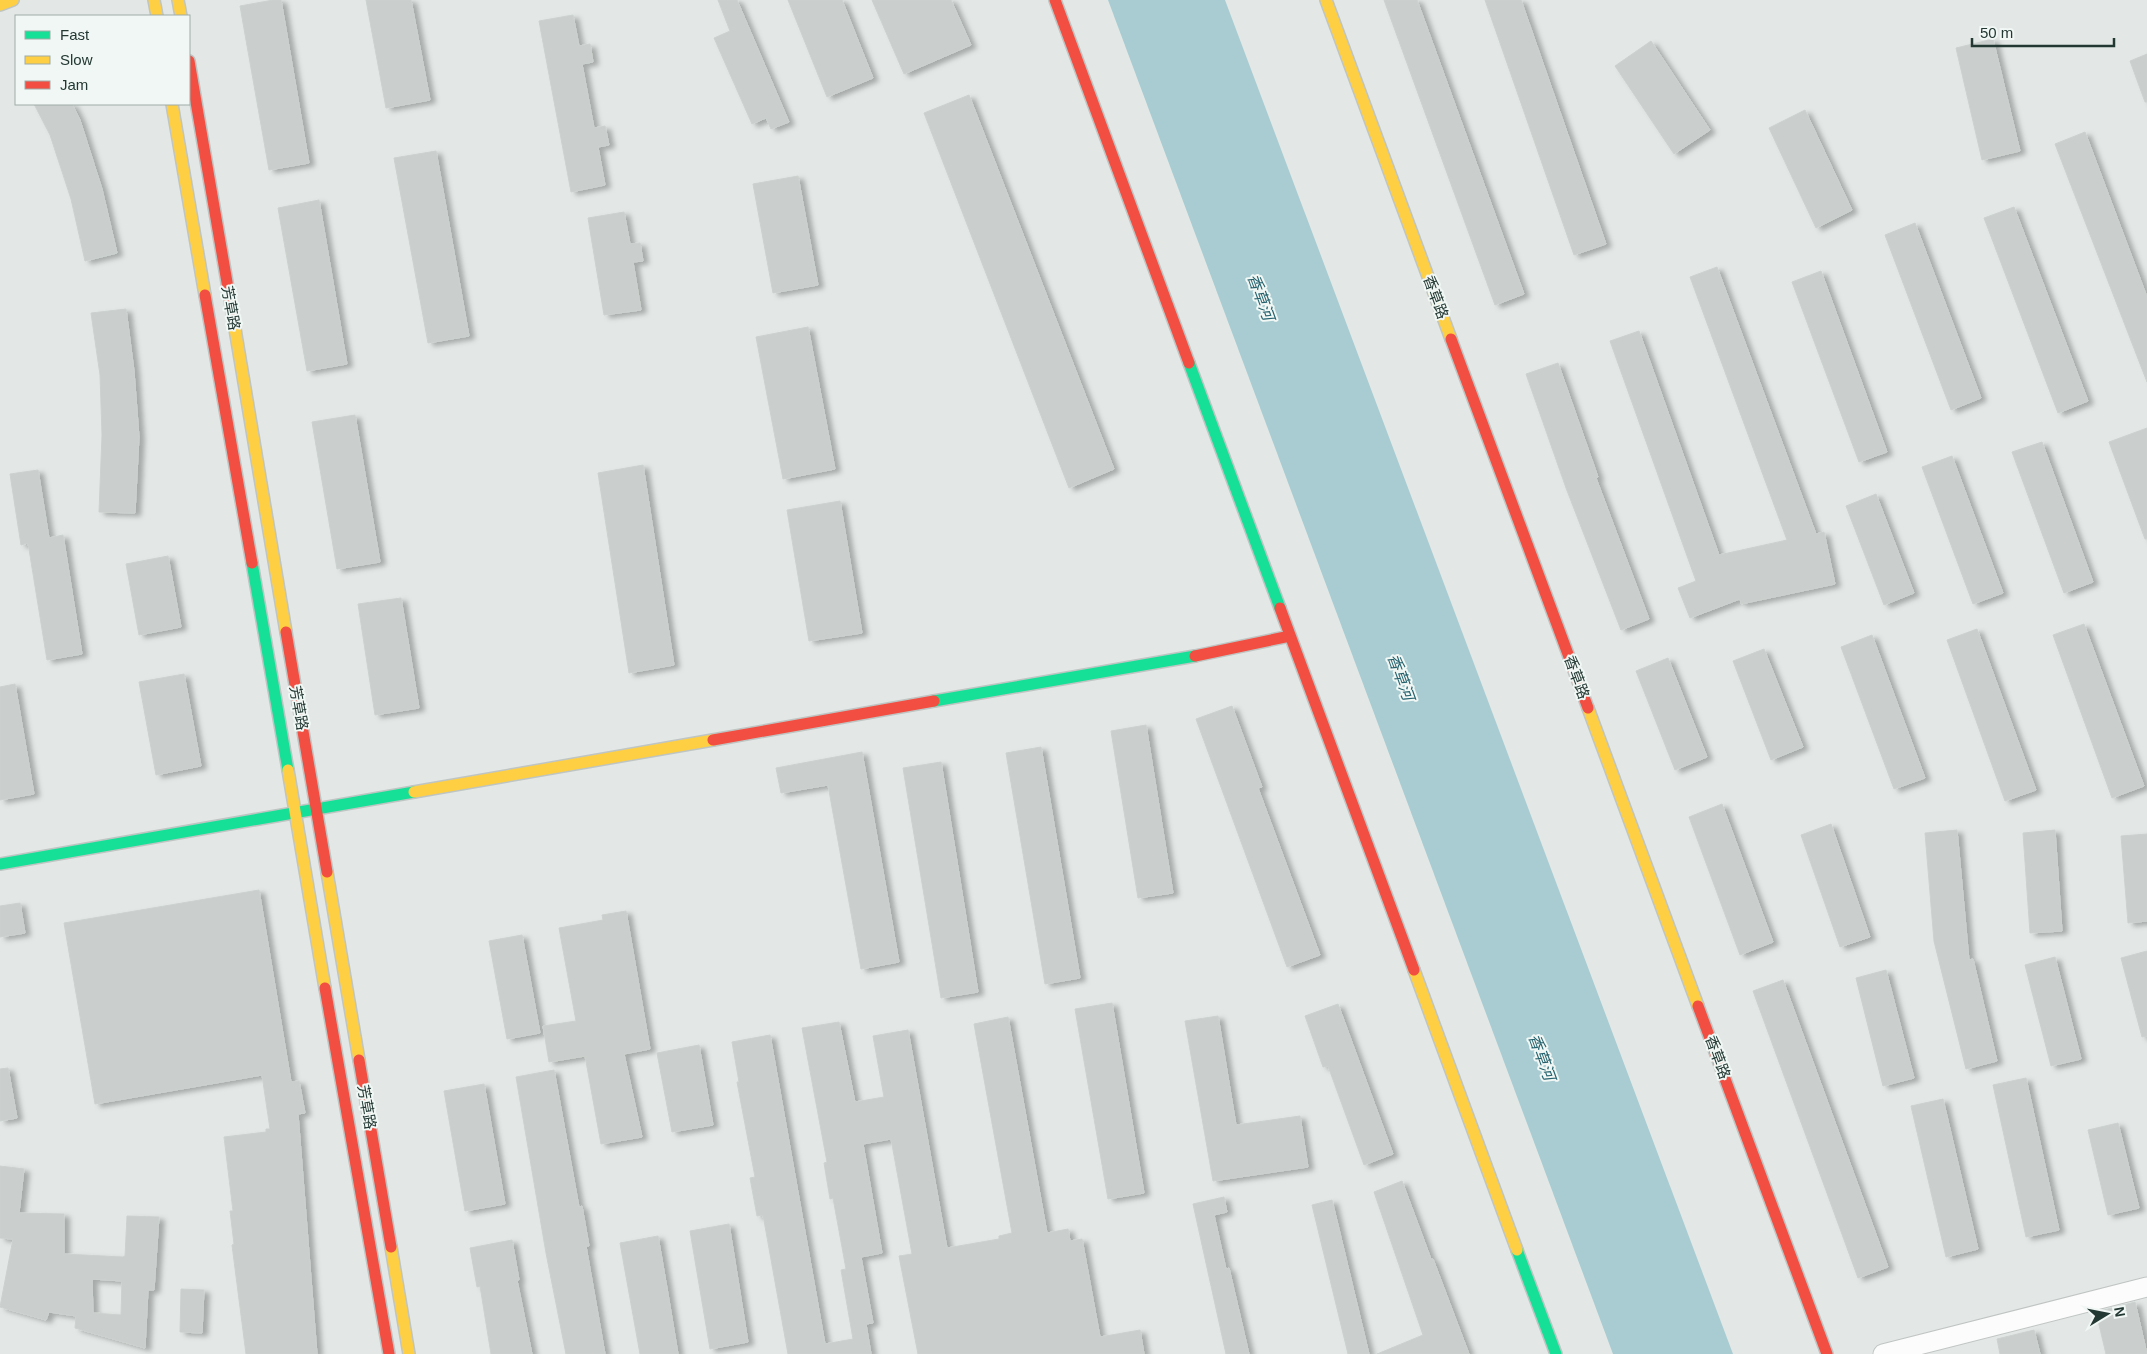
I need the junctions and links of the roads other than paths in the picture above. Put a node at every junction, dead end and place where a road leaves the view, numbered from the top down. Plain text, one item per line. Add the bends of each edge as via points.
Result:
1 (13, 0) edge
2 (154, 0) edge
3 (178, 0) edge
4 (1055, 0) edge
5 (1326, 0) edge
6 (0, 5) edge
7 (157, 15) edge
8 (181, 15) edge
9 (190, 67) edge
10 (172, 105) edge
11 (1290, 636) junction
12 (316, 809) junction
13 (295, 813) junction
14 (0, 864) edge
15 (2147, 1287) edge
16 (389, 1354) edge
17 (409, 1354) edge
18 (1556, 1354) edge
19 (1827, 1354) edge
20 (1882, 1354) edge

1 - 6 street
2 - 7 street
3 - 8 street
4 - 11 street
5 - 19 street, 香草路
9 - 12 street, 芳草路
10 - 13 street, 芳草路
11 - 12 street via 1225,651
11 - 18 street
12 - 13 street
12 - 17 street, 芳草路
13 - 14 street
13 - 16 street, 芳草路
15 - 20 street

